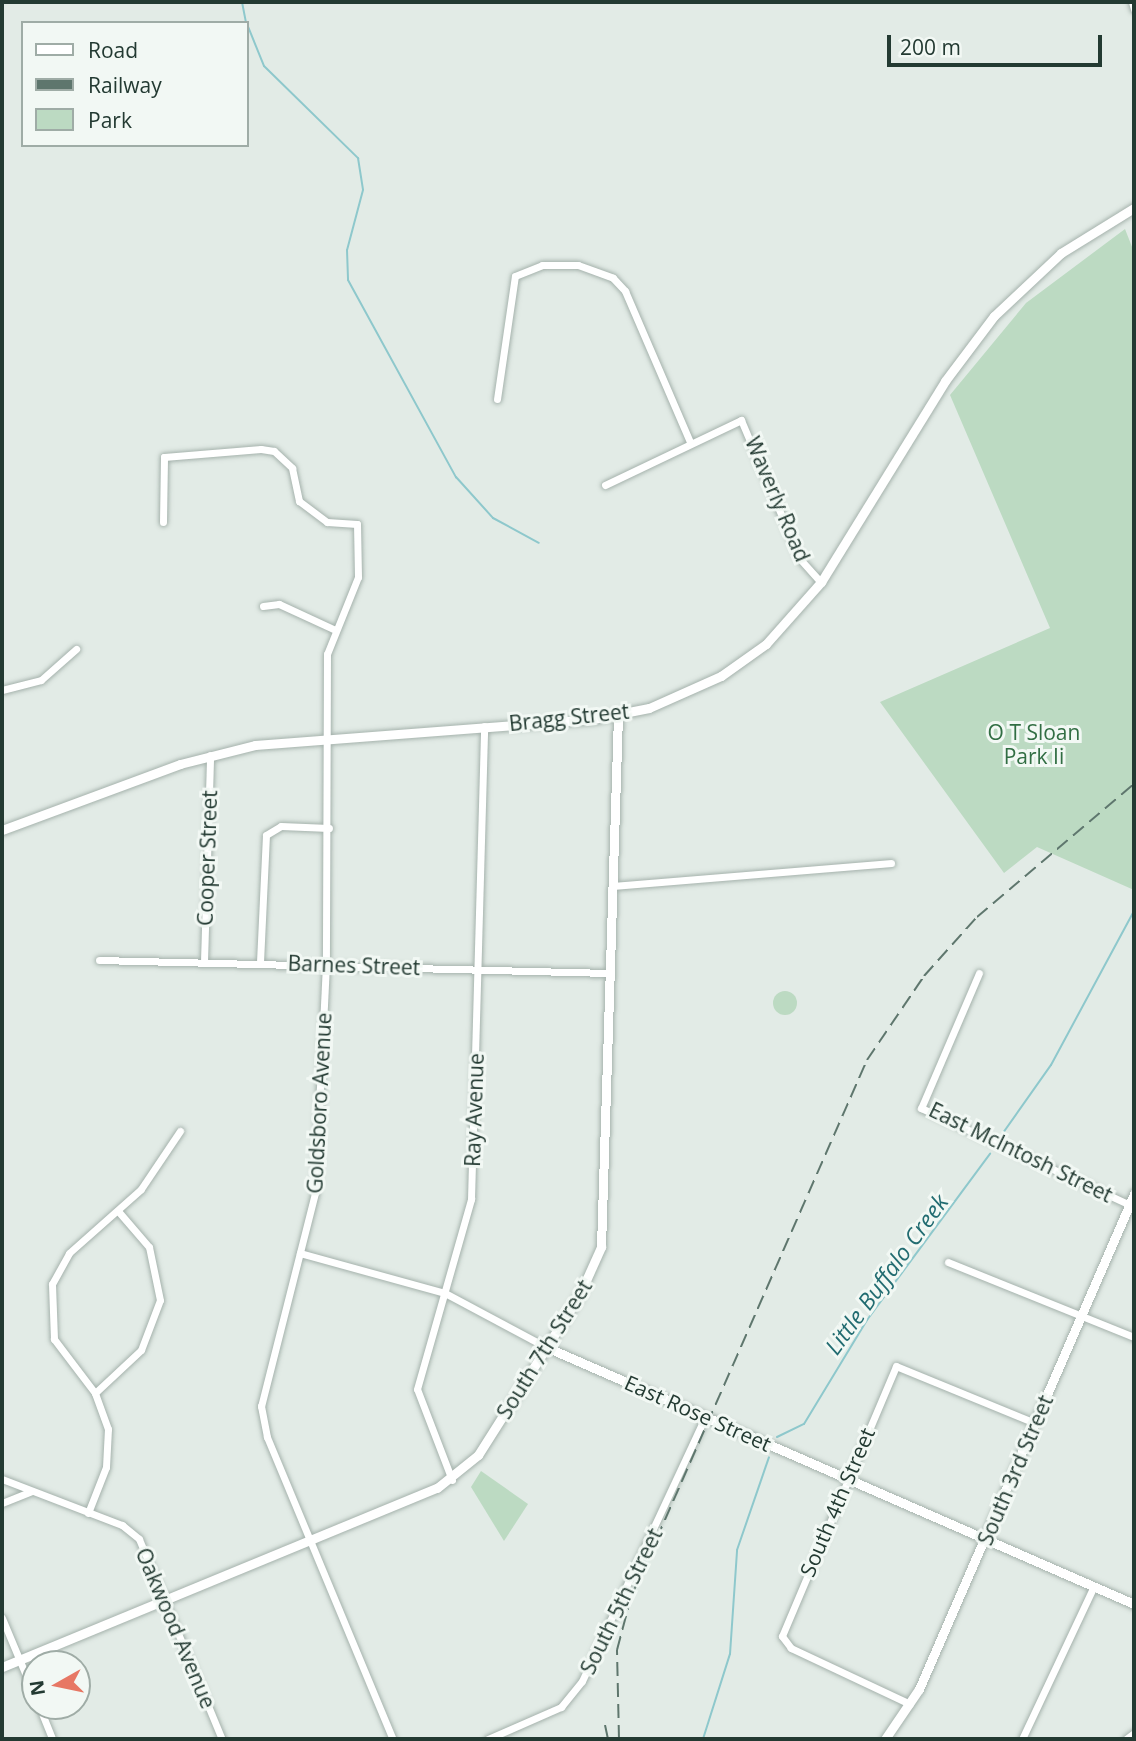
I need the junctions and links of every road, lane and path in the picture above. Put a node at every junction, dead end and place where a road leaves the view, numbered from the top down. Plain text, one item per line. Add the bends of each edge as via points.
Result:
1 (1132, 2) edge
2 (1134, 9) edge
3 (1134, 208) edge
4 (497, 399) dead end
5 (690, 442) junction
6 (604, 485) dead end
7 (163, 522) dead end
8 (821, 582) junction
9 (263, 606) dead end
10 (333, 629) junction
11 (76, 649) dead end
12 (2, 690) edge
13 (618, 715) junction
14 (484, 726) junction
15 (329, 735) junction
16 (210, 755) junction
17 (328, 828) junction
18 (2, 830) edge
19 (891, 863) dead end
20 (612, 886) junction
21 (99, 960) dead end
22 (204, 962) junction
23 (260, 962) junction
24 (326, 964) junction
25 (478, 969) junction
26 (610, 973) junction
27 (979, 973) dead end
28 (180, 1131) dead end
29 (1134, 1194) edge
30 (1132, 1206) edge
31 (118, 1211) junction
32 (300, 1253) junction
33 (948, 1262) dead end
34 (445, 1293) junction
35 (1082, 1315) junction
36 (1134, 1337) edge
37 (546, 1347) junction
38 (95, 1393) junction
39 (705, 1417) junction
40 (1035, 1423) junction
41 (2, 1479) edge
42 (847, 1479) junction
43 (452, 1480) junction
44 (31, 1491) junction
45 (2, 1503) edge
46 (88, 1513) junction
47 (986, 1538) junction
48 (310, 1540) junction
49 (1094, 1587) junction
50 (165, 1600) junction
51 (1134, 1604) edge
52 (2, 1618) edge
53 (20, 1659) junction
54 (2, 1667) edge
55 (910, 1704) junction
56 (44, 1720) edge
57 (1134, 1733) edge
58 (52, 1739) edge
59 (222, 1739) edge
60 (393, 1739) edge
61 (488, 1739) edge
62 (885, 1739) edge
63 (1022, 1739) edge
64 (1126, 1739) edge

1 - 2 street
3 - 8 street, Bragg Street via 1061,253 994,316 945,381
4 - 5 street via 515,276 542,264 578,265 613,278 625,291
5 - 6 street
5 - 8 street, Waverly Road via 734,421 748,427 800,559
7 - 10 street, Goldsboro Avenue via 164,457 274,451 292,468 299,501 327,522 357,524 358,577
8 - 13 street, Bragg Street via 766,644 721,676 671,700
9 - 10 street via 279,604
10 - 15 street, Goldsboro Avenue via 327,654
11 - 12 street via 41,680
13 - 14 street, Bragg Street
13 - 20 street, South 7th Street
14 - 15 street, Bragg Street
14 - 25 street, Ray Avenue
15 - 16 street, Bragg Street
15 - 17 street, Goldsboro Avenue
16 - 18 street, Bragg Street
16 - 22 street, Cooper Street
17 - 23 street via 281,826 266,835
17 - 24 street, Goldsboro Avenue
19 - 20 street
20 - 26 street, South 7th Street
21 - 22 street, Barnes Street
22 - 23 street, Barnes Street
23 - 24 street, Barnes Street
24 - 25 street, Barnes Street
24 - 32 street, Goldsboro Avenue via 318,1170
25 - 26 street, Barnes Street
25 - 34 street, Ray Avenue via 471,1199
26 - 37 street, South 7th Street via 601,1247
27 - 30 street, East McIntosh Street via 921,1108
28 - 31 street via 156,1171
29 - 30 street, South 3rd Street
30 - 35 street, South 3rd Street
31 - 38 street via 149,1248 160,1300 141,1350
31 - 38 street via 69,1254 49,1300 63,1356
32 - 34 street, East Rose Street
32 - 48 street, Goldsboro Avenue via 261,1406
33 - 35 street
34 - 37 street, East Rose Street
34 - 43 street, Ray Avenue via 417,1389
35 - 36 street
35 - 40 street, South 3rd Street
37 - 39 street, East Rose Street
37 - 43 street, South 7th Street via 478,1455
38 - 46 street via 109,1446
39 - 42 street, East Rose Street
39 - 61 street, South 5th Street via 582,1681 561,1707
40 - 42 street, South 4th Street via 896,1366
40 - 47 street, South 3rd Street
41 - 44 street, Oakwood Avenue
42 - 47 street, East Rose Street
42 - 55 street, South 4th Street via 782,1639
43 - 48 street, South 7th Street
44 - 45 street
44 - 46 street, Oakwood Avenue
46 - 50 street, Oakwood Avenue via 139,1539
47 - 49 street, East Rose Street
47 - 55 street, South 3rd Street
48 - 50 street, South 7th Street
48 - 60 street, Goldsboro Avenue
49 - 51 street, East Rose Street
49 - 63 street
50 - 53 street, South 7th Street
50 - 59 street, Oakwood Avenue
52 - 53 street
53 - 54 street, South 7th Street
55 - 62 street, South 3rd Street
56 - 58 street
57 - 64 street

